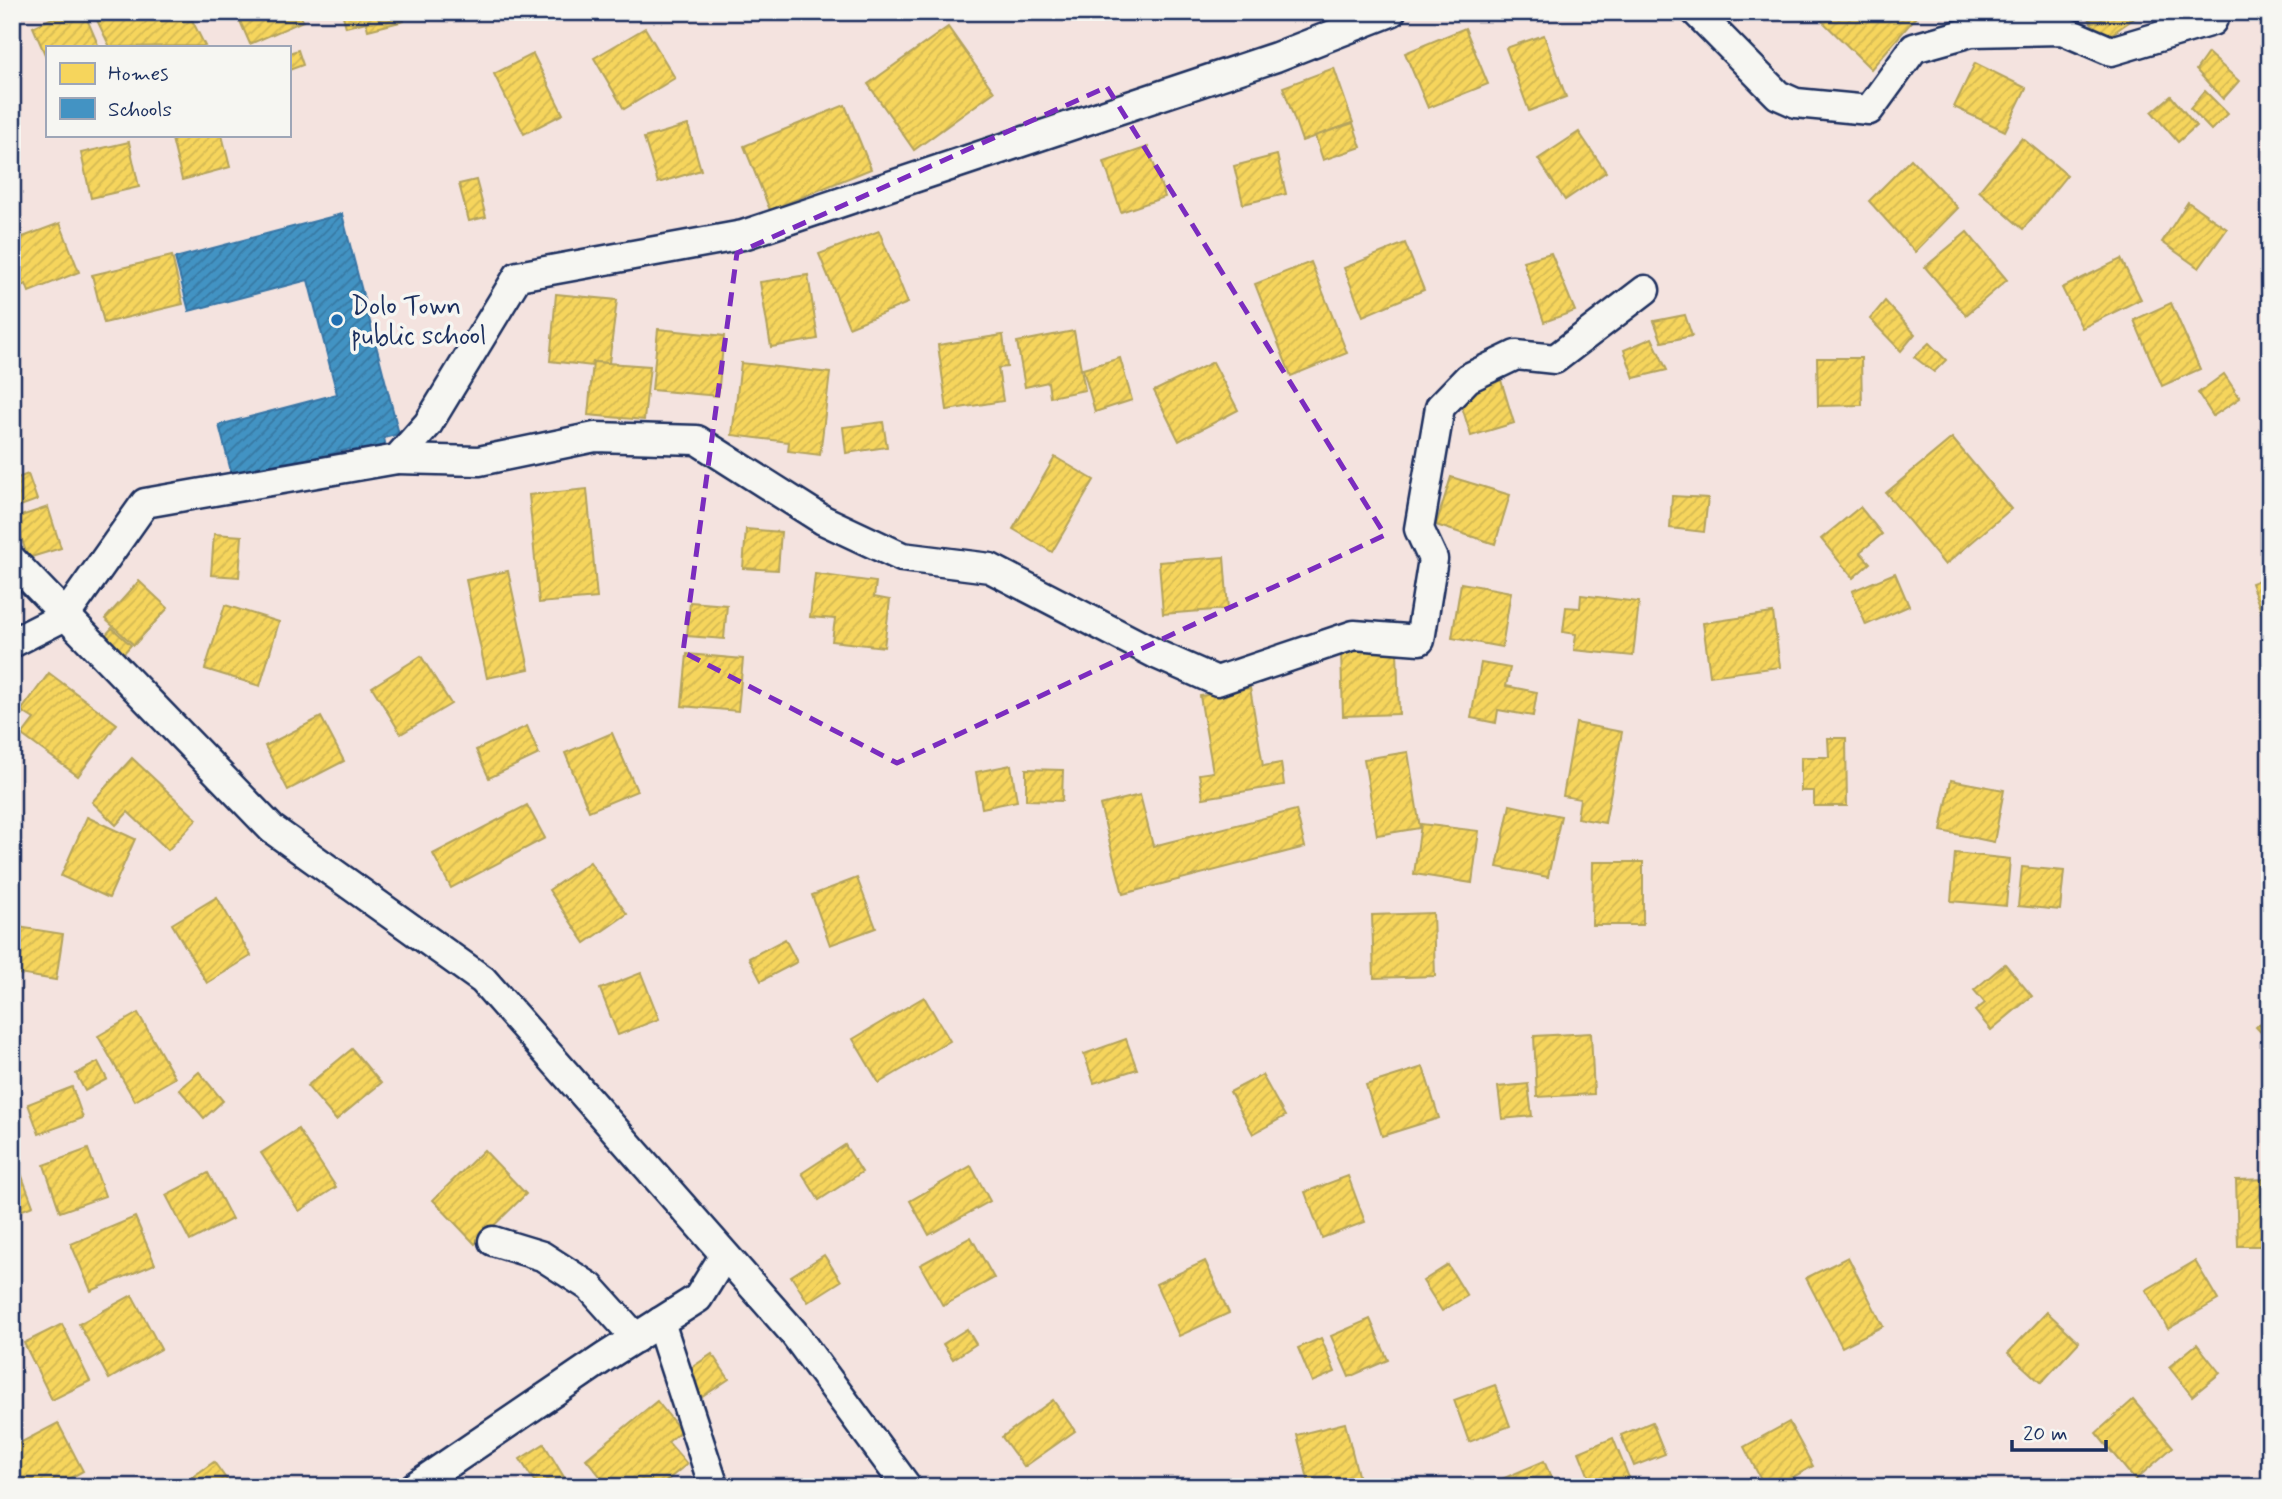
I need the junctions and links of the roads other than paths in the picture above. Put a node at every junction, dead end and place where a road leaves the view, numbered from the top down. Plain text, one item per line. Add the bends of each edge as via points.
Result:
1 (1391, 12) edge
2 (1696, 12) edge
3 (2216, 12) edge
4 (1645, 290) dead end
5 (397, 459) junction
6 (12, 560) edge
7 (65, 616) junction
8 (12, 643) edge
9 (493, 1241) dead end
10 (724, 1256) junction
11 (660, 1322) junction
12 (636, 1338) junction
13 (414, 1487) edge
14 (714, 1487) edge
15 (907, 1487) edge

1 - 5 street via 1276,57 743,235 518,275 428,424
2 - 3 street via 1778,95 1796,103 1869,110 1914,48 1948,38 1971,32 2062,30 2111,51 2212,21
4 - 5 street via 1555,359 1516,355 1468,379 1440,407 1419,529 1433,559 1420,640 1354,635 1217,681 990,568 902,556 822,520 697,440 595,437 479,461
5 - 7 street via 145,503
6 - 7 street
7 - 8 street
7 - 10 street via 272,829 482,981
9 - 12 street via 542,1256 590,1287
10 - 11 street via 698,1298
10 - 15 street via 793,1332
11 - 12 street
11 - 14 street
12 - 13 street

